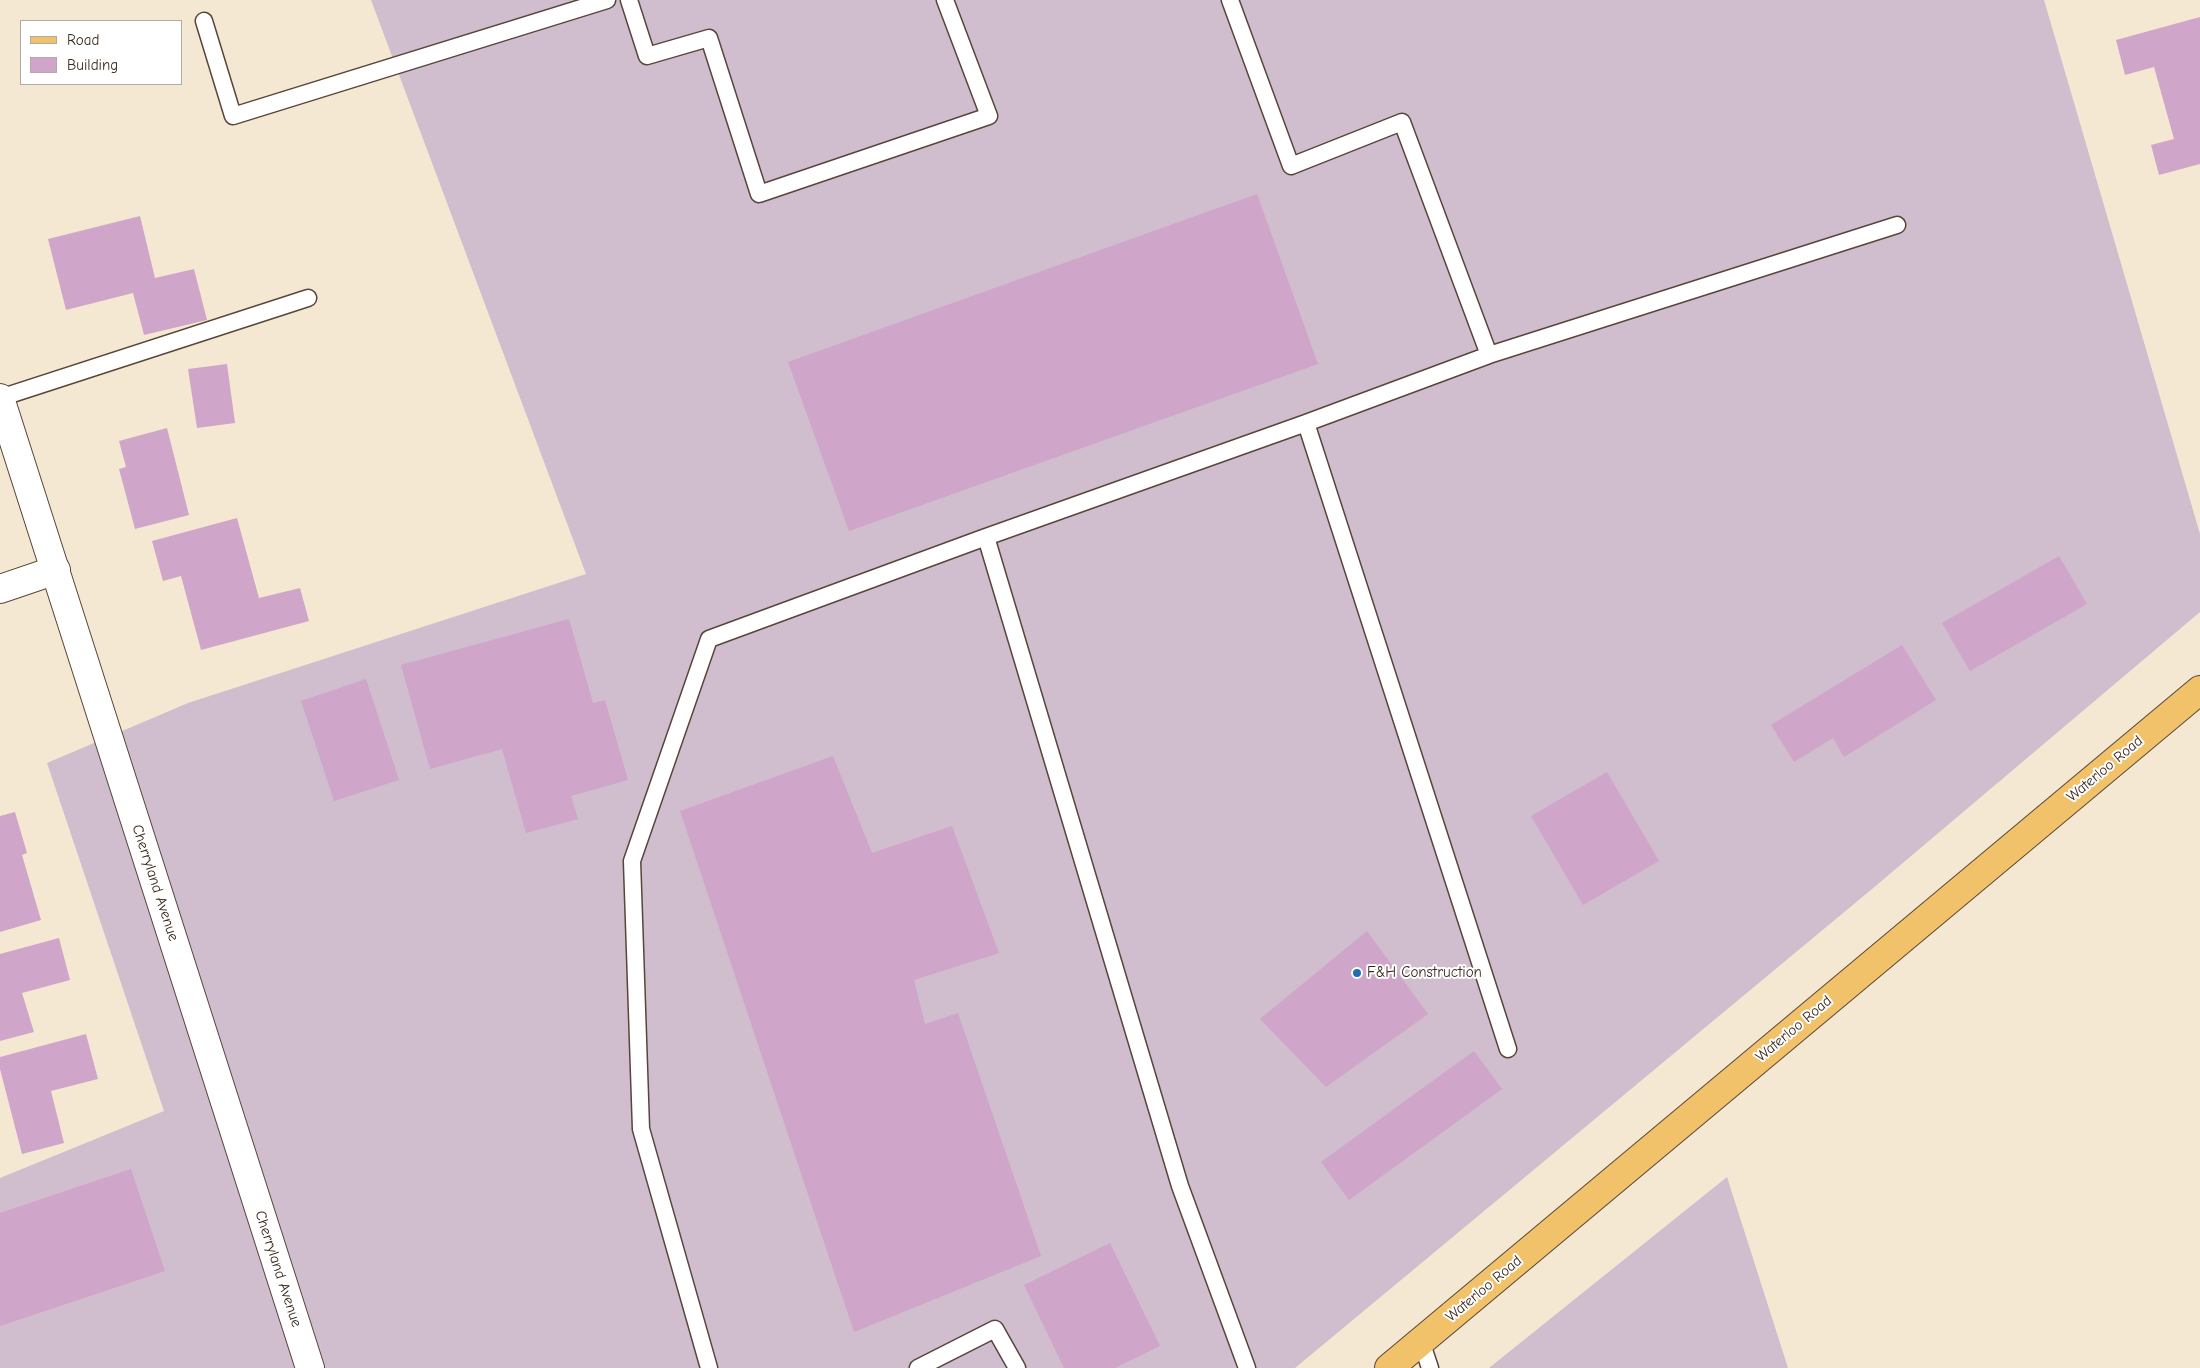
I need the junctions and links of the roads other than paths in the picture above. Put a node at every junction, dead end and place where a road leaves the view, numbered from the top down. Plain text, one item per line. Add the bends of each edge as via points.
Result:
1 (607, 0) edge
2 (629, 0) edge
3 (944, 0) edge
4 (1230, 0) edge
5 (204, 21) dead end
6 (1897, 225) dead end
7 (308, 298) dead end
8 (1489, 356) junction
9 (0, 398) edge
10 (1306, 423) junction
11 (986, 537) junction
12 (56, 570) junction
13 (0, 589) edge
14 (2200, 690) edge
15 (1508, 1049) dead end
16 (1421, 1341) junction
17 (310, 1368) edge
18 (709, 1368) edge
19 (918, 1368) edge
20 (1017, 1368) edge
21 (1246, 1368) edge
22 (1389, 1368) edge
23 (1430, 1368) edge

1 - 5 lane via 233,116
2 - 3 lane via 647,56 708,38 759,194 989,116
4 - 8 lane via 1291,166 1402,122
6 - 8 lane
7 - 9 lane
8 - 10 lane
9 - 12 street, Cherryland Avenue
10 - 11 lane
10 - 15 lane
11 - 18 lane via 709,639 632,861 642,1129
11 - 21 lane via 1180,1186
12 - 13 street
12 - 17 street, Cherryland Avenue
14 - 16 main road, Waterloo Road
16 - 22 main road, Waterloo Road
16 - 23 lane
19 - 20 lane via 995,1329

